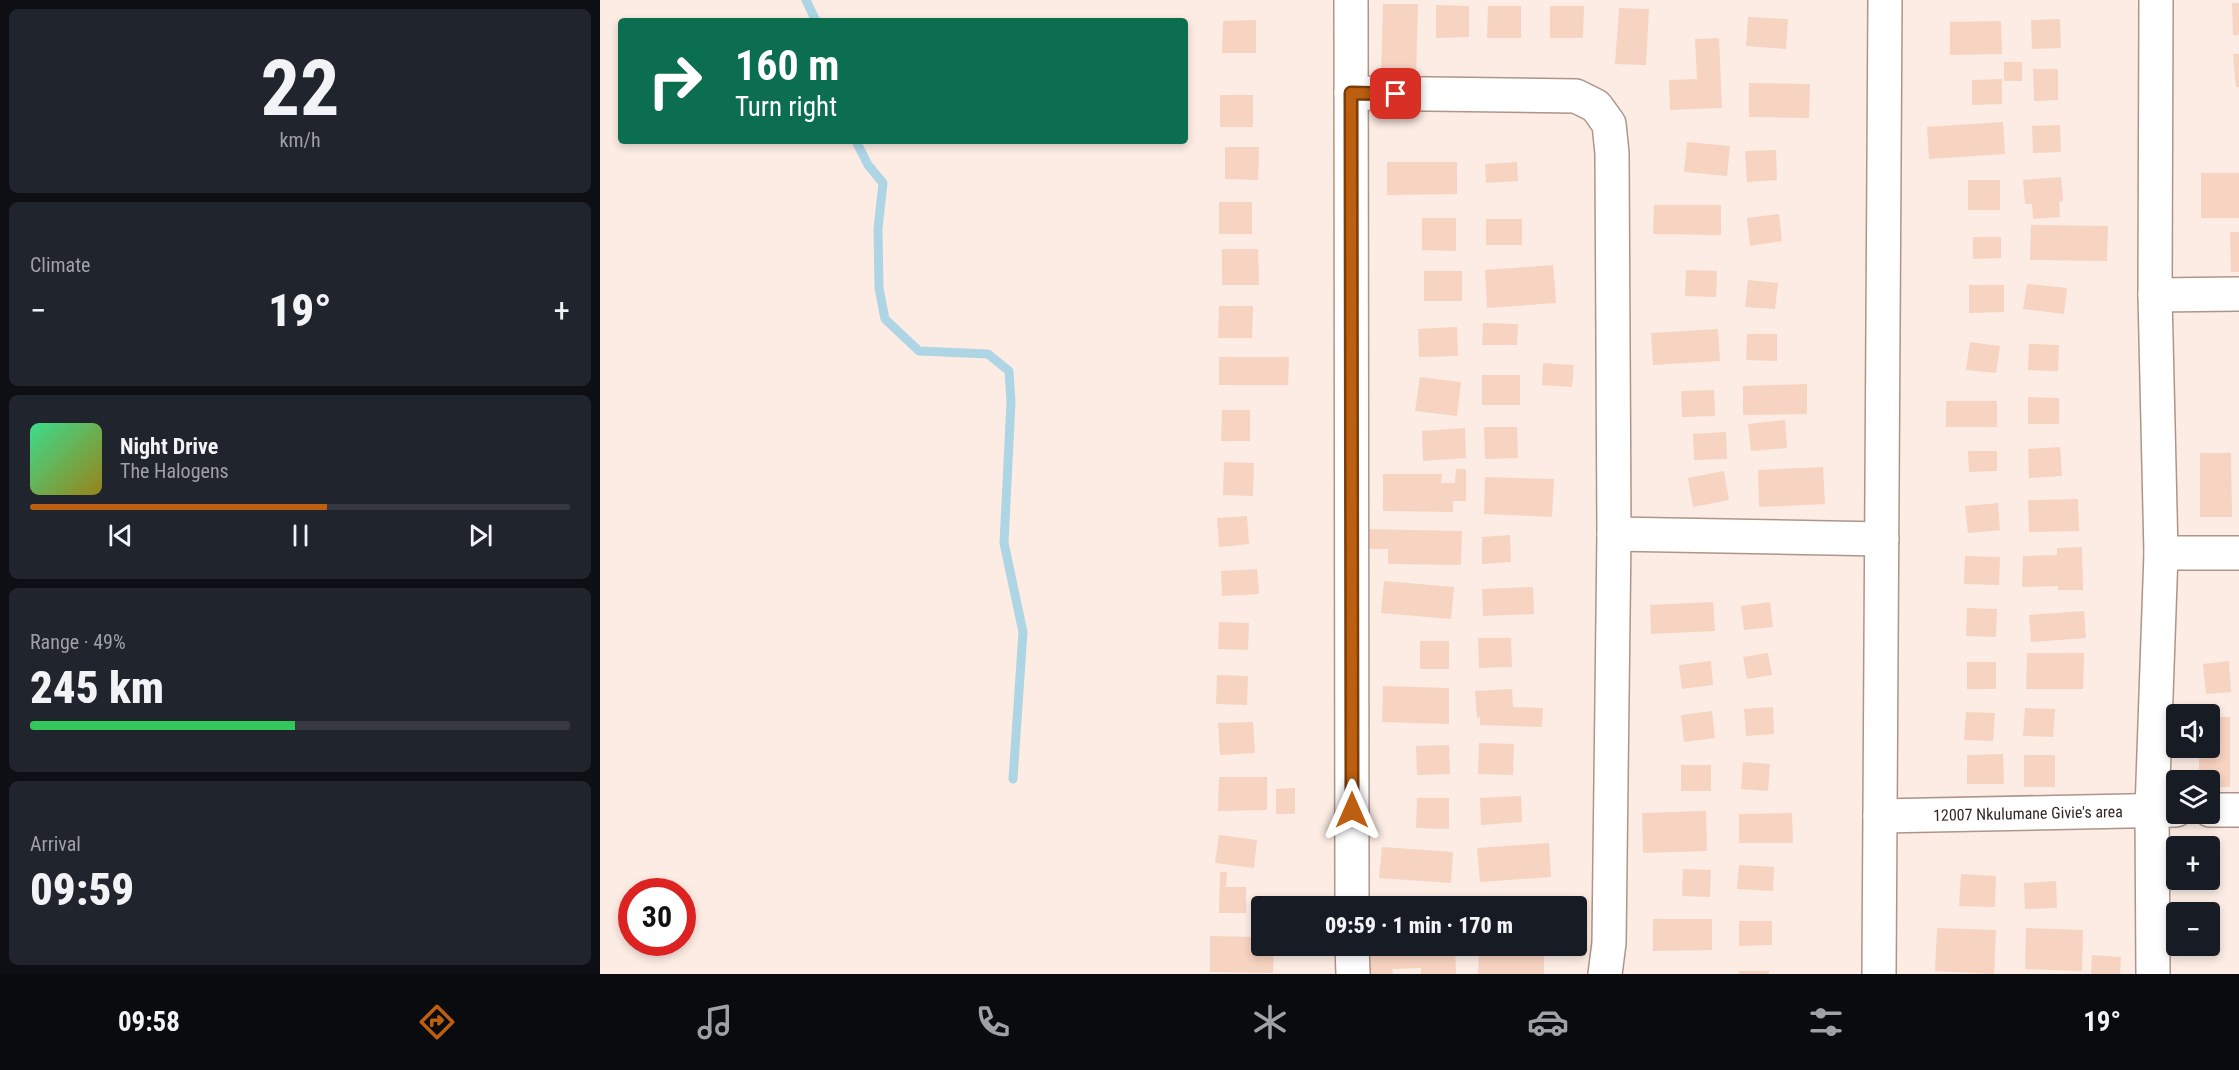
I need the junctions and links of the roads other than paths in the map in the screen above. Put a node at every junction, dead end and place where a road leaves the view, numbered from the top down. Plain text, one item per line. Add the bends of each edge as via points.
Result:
1 (1351, 0) edge
2 (1885, 0) edge
3 (2156, 0) edge
4 (1351, 93) junction
5 (2239, 294) edge
6 (2156, 295) junction
7 (1614, 534) junction
8 (1882, 539) junction
9 (2161, 553) junction
10 (2239, 553) edge
11 (2164, 810) edge
12 (2220, 810) edge
13 (2239, 810) edge
14 (1881, 816) junction
15 (1352, 896) edge
16 (1353, 956) edge
17 (1353, 974) edge
18 (1605, 974) edge
19 (1879, 974) edge
20 (2153, 974) edge

1 - 4 street
2 - 8 street
3 - 6 street
4 - 7 street via 1576,96 1596,106 1610,124
4 - 15 street
5 - 6 street
6 - 9 street
7 - 8 street
7 - 18 street via 1609,943
8 - 14 street
9 - 10 street
9 - 11 street
11 - 14 street, 12007 Nkulumane Givie's area
11 - 20 street
12 - 13 street
14 - 19 street
16 - 17 street

